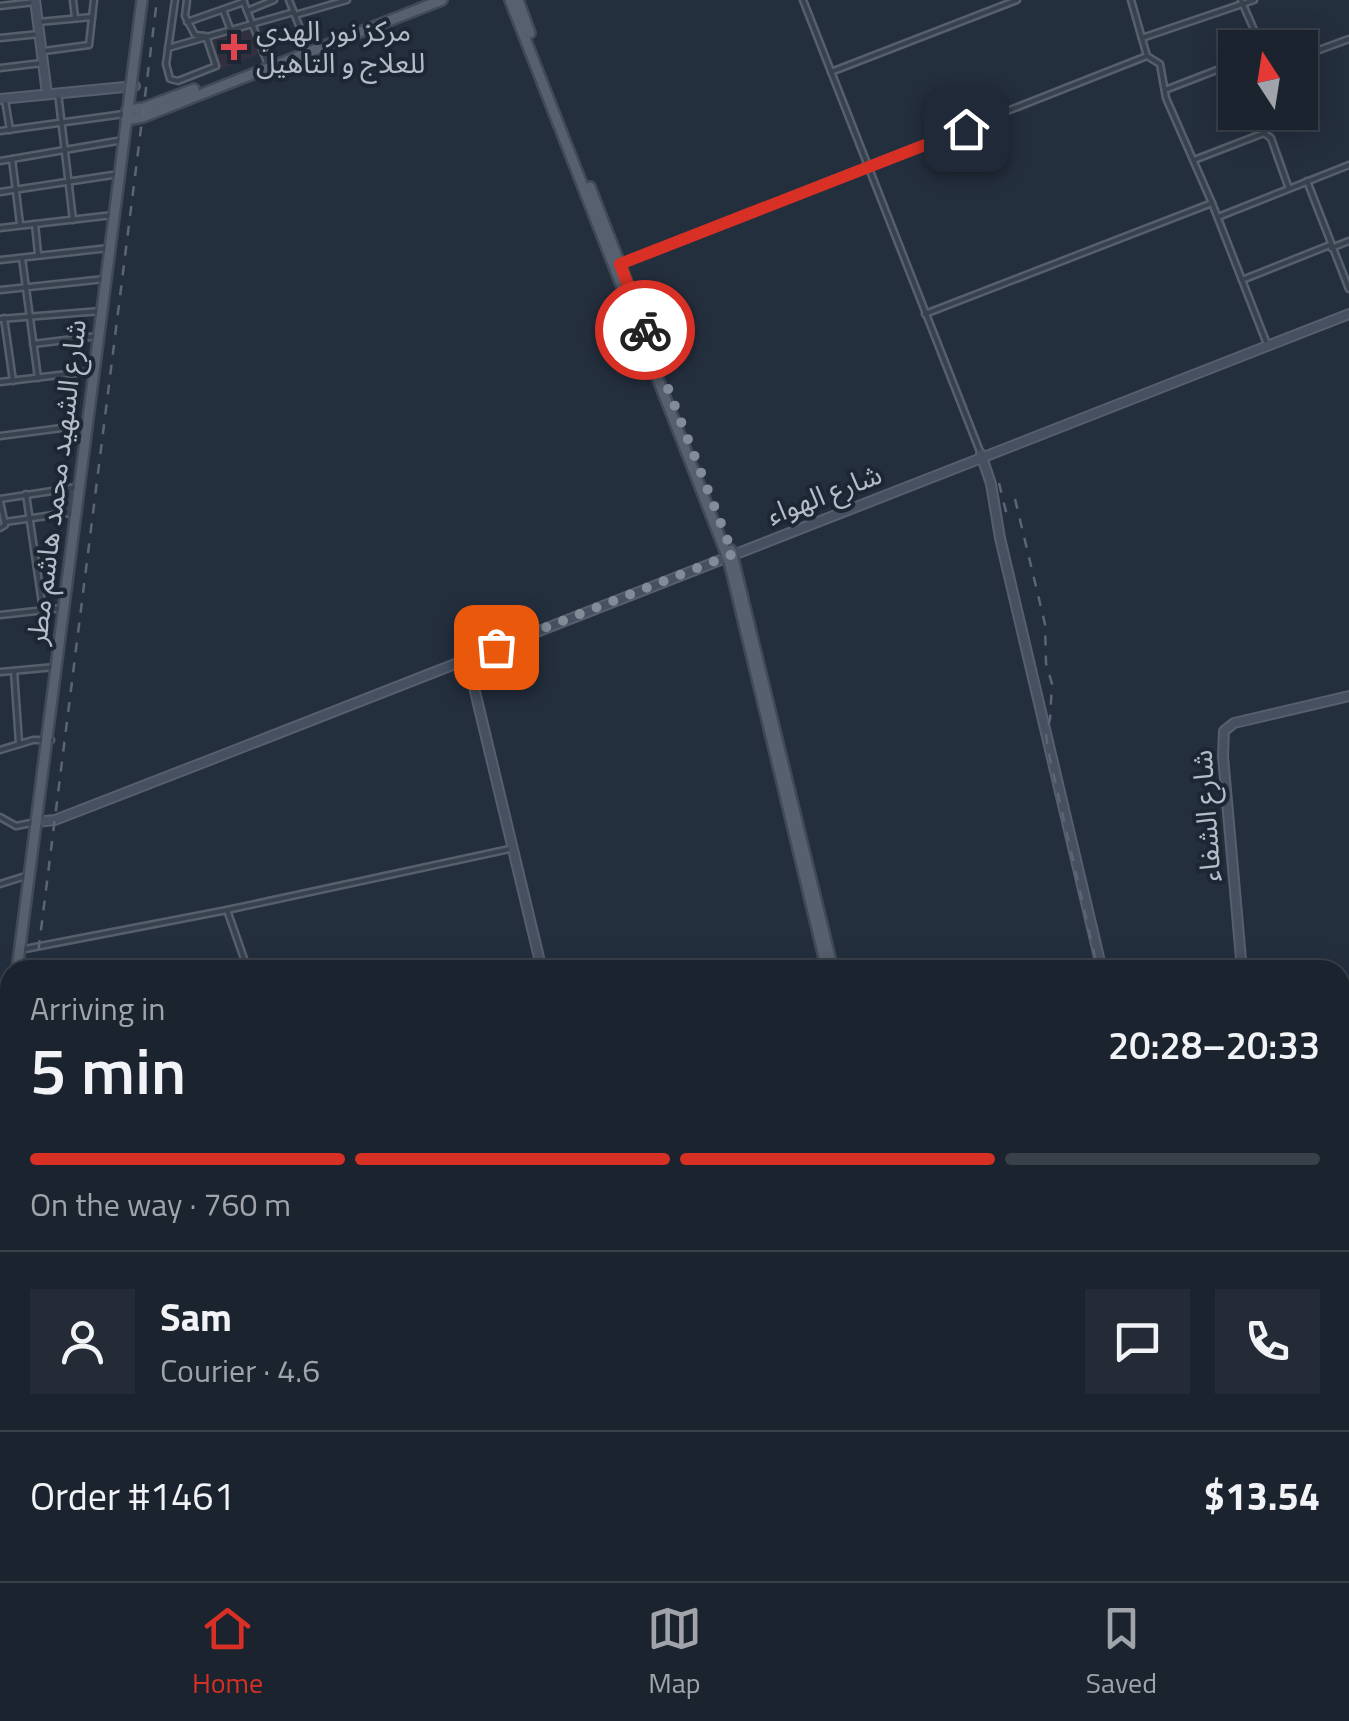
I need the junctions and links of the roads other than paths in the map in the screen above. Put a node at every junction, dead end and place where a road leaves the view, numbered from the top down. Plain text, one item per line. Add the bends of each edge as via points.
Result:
1 (73, 0) edge
2 (94, 0) edge
3 (144, 0) edge
4 (175, 0) edge
5 (186, 0) edge
6 (274, 0) edge
7 (289, 0) edge
8 (316, 0) edge
9 (346, 0) edge
10 (426, 0) edge
11 (442, 0) edge
12 (510, 0) edge
13 (518, 0) edge
14 (803, 0) edge
15 (1016, 0) edge
16 (1131, 0) edge
17 (1254, 0) edge
18 (36, 1) edge
19 (244, 1) edge
20 (1241, 2) edge
21 (0, 6) edge
22 (319, 9) junction
23 (223, 10) junction
24 (247, 11) junction
25 (294, 14) junction
26 (92, 17) junction
27 (75, 18) junction
28 (38, 22) junction
29 (187, 22) junction
30 (253, 25) junction
31 (1254, 30) edge
32 (231, 31) junction
33 (39, 34) junction
34 (206, 36) junction
35 (0, 38) edge
36 (1142, 38) junction
37 (1349, 39) edge
38 (307, 46) junction
39 (168, 48) junction
40 (1318, 50) edge
41 (41, 51) junction
42 (1147, 56) junction
43 (267, 62) junction
44 (42, 63) junction
45 (0, 68) edge
46 (1218, 70) edge
47 (832, 72) junction
48 (133, 86) junction
49 (1165, 90) junction
50 (58, 93) junction
51 (47, 94) junction
52 (3, 99) edge
53 (129, 114) junction
54 (60, 122) junction
55 (10, 130) junction
56 (0, 131) edge
57 (123, 140) junction
58 (64, 152) junction
59 (12, 159) junction
60 (0, 160) edge
61 (1194, 160) junction
62 (1349, 164) edge
63 (866, 168) junction
64 (119, 174) junction
65 (1307, 181) junction
66 (68, 182) junction
67 (1289, 188) junction
68 (16, 190) junction
69 (0, 192) edge
70 (1212, 202) junction
71 (114, 216) junction
72 (1218, 218) junction
73 (73, 220) junction
74 (35, 224) junction
75 (20, 226) junction
76 (0, 228) edge
77 (1349, 241) edge
78 (1330, 246) junction
79 (109, 248) junction
80 (38, 256) junction
81 (22, 258) junction
82 (0, 260) edge
83 (620, 264) junction
84 (105, 279) junction
85 (1242, 280) junction
86 (26, 287) junction
87 (1349, 289) edge
88 (0, 290) edge
89 (101, 311) junction
90 (925, 314) junction
91 (1349, 314) edge
92 (30, 315) junction
93 (2, 318) edge
94 (98, 336) junction
95 (33, 344) junction
96 (1267, 344) junction
97 (4, 348) edge
98 (93, 371) junction
99 (38, 378) junction
100 (13, 380) junction
101 (0, 382) edge
102 (664, 384) junction
103 (86, 425) junction
104 (0, 436) edge
105 (981, 456) junction
106 (74, 488) junction
107 (26, 494) junction
108 (0, 500) edge
109 (74, 514) junction
110 (30, 518) junction
111 (5, 522) junction
112 (0, 528) edge
113 (730, 556) junction
114 (65, 608) junction
115 (43, 610) junction
116 (0, 615) edge
117 (467, 658) junction
118 (55, 667) junction
119 (14, 671) junction
120 (0, 672) edge
121 (1349, 696) edge
122 (49, 740) junction
123 (18, 743) junction
124 (0, 750) edge
125 (0, 817) edge
126 (38, 822) junction
127 (510, 849) junction
128 (29, 874) junction
129 (0, 884) edge
130 (227, 910) junction
131 (25, 949) junction
132 (21, 960) edge
133 (22, 960) edge
134 (244, 960) edge
135 (539, 960) edge
136 (828, 960) edge
137 (1100, 960) edge
138 (1241, 960) edge

1 - 27 street
2 - 26 street
3 - 48 main road, شارع الشهيد محمد هاشم مطر
4 - 39 street
5 - 29 street
6 - 24 street
7 - 25 street
8 - 22 street
9 - 22 street
10 - 38 main road
11 - 53 main road
12 - 102 main road
13 - 83 main road
14 - 47 street
15 - 47 street
16 - 36 street
17 - 20 street
18 - 21 street
18 - 28 street
19 - 23 street
19 - 24 street
20 - 31 street
20 - 36 street
22 - 25 street
23 - 29 street
23 - 32 street
24 - 30 street
25 - 30 street
25 - 38 street
26 - 27 street
26 - 41 street via 89,45
27 - 28 street
28 - 33 street
29 - 34 street via 196,35
30 - 32 street
30 - 43 street
32 - 34 street
33 - 35 street
33 - 41 street
34 - 39 street
34 - 39 street via 216,67 184,80 170,78
36 - 42 street
37 - 40 street
38 - 43 main road
41 - 44 street
42 - 49 street via 1160,64
42 - 63 street
43 - 53 main road
44 - 45 street
44 - 51 street
46 - 49 street
47 - 63 street
48 - 50 street
48 - 53 main road, شارع الشهيد محمد هاشم مطر
49 - 61 street
50 - 51 street
50 - 54 street
51 - 52 street
52 - 55 street
53 - 54 street
53 - 57 main road, شارع الشهيد محمد هاشم مطر
53 - 109 main road, شارع الشهيد محمد هاشم مطر
54 - 55 street
54 - 58 street
55 - 56 street
57 - 58 street
57 - 64 main road, شارع الشهيد محمد هاشم مطر
58 - 59 street
58 - 66 street
59 - 60 street
59 - 68 street
61 - 67 street via 1264,133
61 - 70 street
62 - 65 street
63 - 83 street
63 - 90 street
64 - 66 street
64 - 71 main road, شارع الشهيد محمد هاشم مطر
65 - 67 street
65 - 78 street
66 - 68 street
66 - 73 street
67 - 72 street
68 - 69 street
68 - 75 street
70 - 72 street
70 - 90 street
71 - 73 street
71 - 79 main road, شارع الشهيد محمد هاشم مطر
72 - 85 street
73 - 74 street
74 - 75 street
74 - 80 street
75 - 76 street
77 - 78 street
78 - 85 street
78 - 87 street
79 - 80 street
79 - 84 main road, شارع الشهيد محمد هاشم مطر
80 - 81 street
81 - 82 street
81 - 86 street
83 - 102 main road
84 - 86 street
84 - 89 main road, شارع الشهيد محمد هاشم مطر
85 - 96 street
86 - 88 street
86 - 92 street
89 - 92 street
89 - 94 main road, شارع الشهيد محمد هاشم مطر
90 - 105 street
91 - 96 street, شارع الهواء
92 - 93 street
92 - 95 street
93 - 97 street
94 - 95 street
94 - 98 main road, شارع الشهيد محمد هاشم مطر
95 - 99 street
96 - 105 street, شارع الهواء
97 - 100 street
98 - 99 street
98 - 103 main road, شارع الشهيد محمد هاشم مطر
99 - 100 street
100 - 101 street
102 - 113 main road
103 - 104 street
103 - 106 main road, شارع الشهيد محمد هاشم مطر
105 - 113 street, شارع الهواء
105 - 137 street
106 - 107 street
106 - 109 main road, شارع الشهيد محمد هاشم مطر
107 - 108 street
107 - 110 street
108 - 111 street
109 - 110 street
109 - 114 main road, شارع الشهيد محمد هاشم مطر
110 - 111 street
110 - 115 street
111 - 112 street
113 - 117 street, شارع الهواء
113 - 136 main road
114 - 115 street
114 - 118 main road, شارع الشهيد محمد هاشم مطر
114 - 122 main road, شارع الشهيد محمد هاشم مطر
115 - 116 street
117 - 126 street, شارع الهواء
117 - 127 street
118 - 119 street
118 - 122 main road, شارع الشهيد محمد هاشم مطر
119 - 120 street
119 - 123 street
121 - 138 street, شارع الشفاء via 1234,723 1224,731
122 - 123 street
122 - 126 main road, شارع الشهيد محمد هاشم مطر
123 - 124 street
125 - 126 street via 16,826
126 - 128 main road, شارع الشهيد محمد هاشم مطر
126 - 131 main road, شارع الشهيد محمد هاشم مطر
127 - 130 street
127 - 135 street
128 - 129 street
128 - 132 main road, شارع الشهيد محمد هاشم مطر
130 - 131 street
130 - 134 street
131 - 133 main road, شارع الشهيد محمد هاشم مطر

